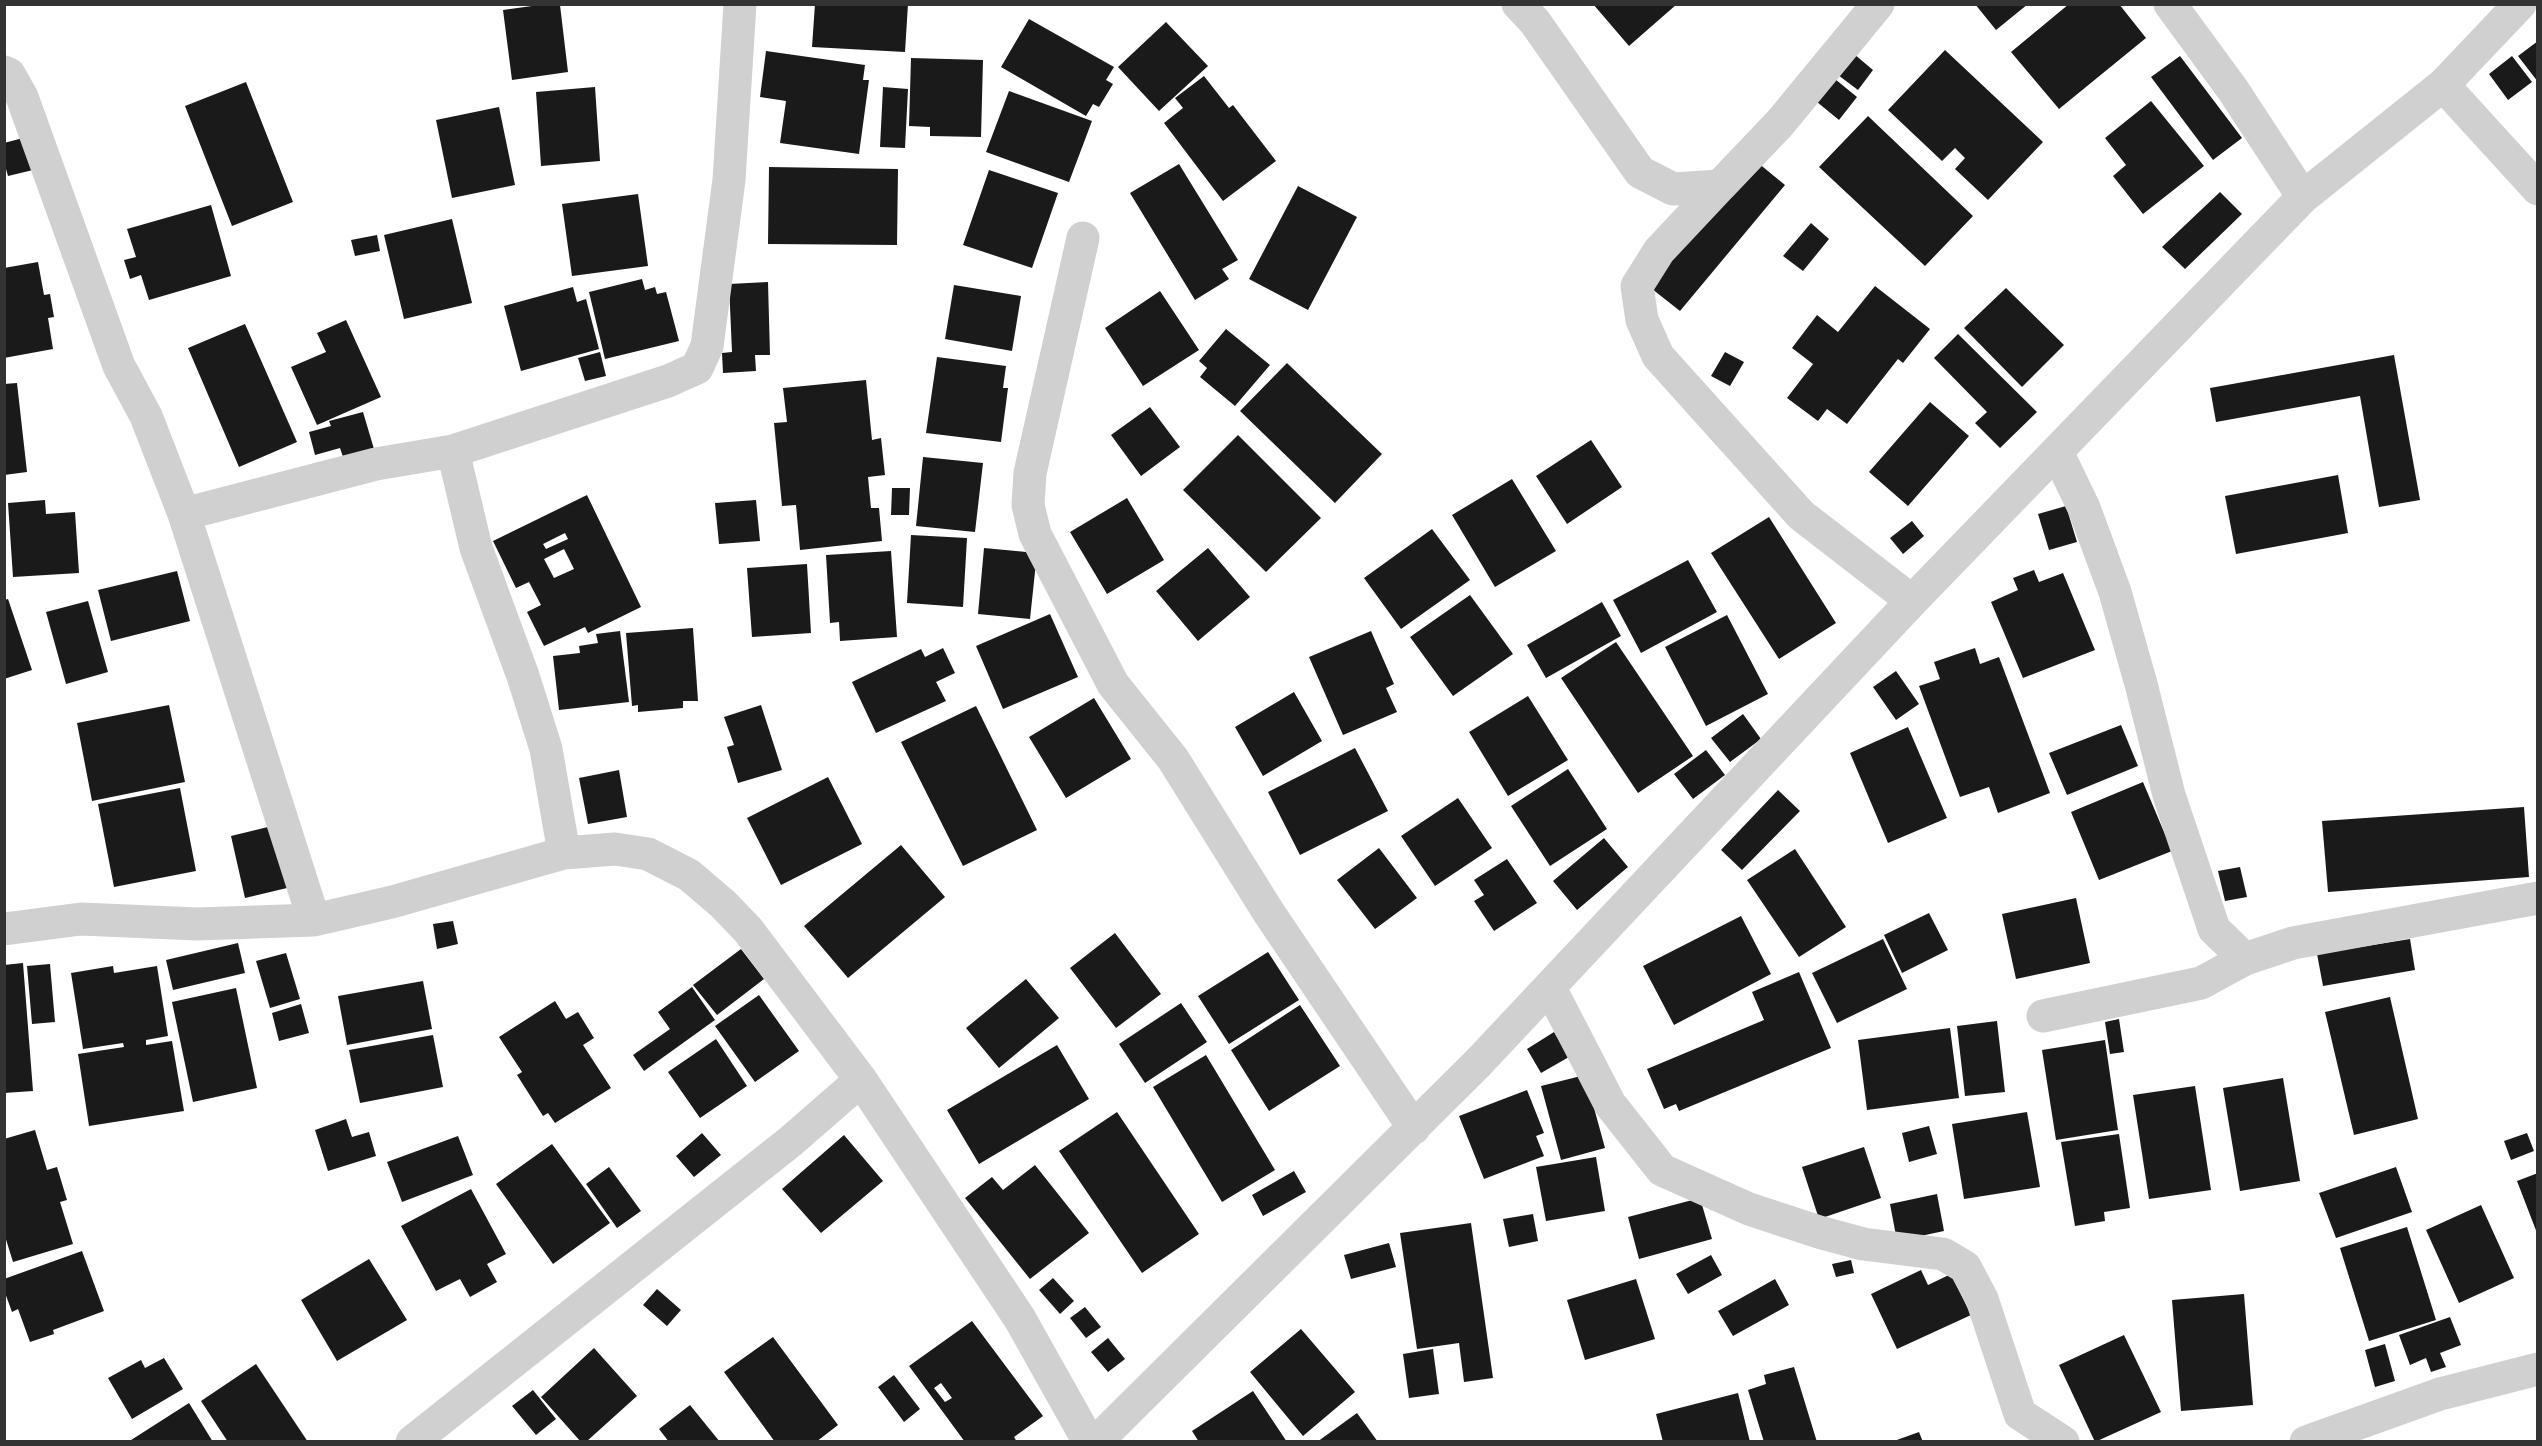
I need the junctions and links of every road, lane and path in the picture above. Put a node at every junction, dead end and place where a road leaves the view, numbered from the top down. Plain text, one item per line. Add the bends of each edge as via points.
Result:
1 (740, 4) edge
2 (1518, 4) edge
3 (1878, 4) edge
4 (2170, 4) edge
5 (2520, 4) edge
6 (4, 72) edge
7 (2443, 86) junction
8 (1720, 186) junction
9 (2538, 189) edge
10 (2302, 197) junction
11 (1083, 238) dead end
12 (453, 451) junction
13 (2057, 452) junction
14 (183, 514) junction
15 (1912, 601) junction
16 (564, 853) junction
17 (2538, 898) edge
18 (314, 920) junction
19 (4, 929) edge
20 (2245, 959) junction
21 (1550, 988) junction
22 (2043, 1016) dead end
23 (861, 1080) junction
24 (1414, 1128) junction
25 (2538, 1369) edge
26 (412, 1442) edge
27 (1089, 1442) edge
28 (1096, 1442) edge
29 (2063, 1442) edge
30 (2306, 1442) edge

1 - 12 street via 729,180 707,346 697,368
2 - 8 street via 1535,22 1640,172 1673,189
3 - 8 street via 1780,123
4 - 10 street via 2233,90
5 - 7 street
6 - 14 street via 22,97 119,366 146,416
7 - 9 street
7 - 10 street
8 - 15 street via 1659,251 1637,286 1642,320 1658,356 1801,515
10 - 13 street
11 - 24 street via 1030,473 1028,505 1035,534 1113,684 1173,759 1269,913
12 - 14 street via 376,464
12 - 16 street via 476,548 546,749
13 - 15 street
13 - 20 street via 2084,508 2115,592 2169,795 2214,929
14 - 18 street
15 - 21 street
16 - 18 street
16 - 23 street via 615,849 648,854 689,875 748,930
17 - 20 street via 2293,943
18 - 19 street via 197,924 81,919
20 - 22 street via 2201,983
21 - 24 street
21 - 29 street via 1610,1104 1662,1170 1749,1209 1819,1232 1863,1244 1943,1254 1965,1267 1982,1299 2020,1414
23 - 26 street
23 - 27 street via 1020,1319
24 - 28 street
25 - 30 street via 2440,1394

